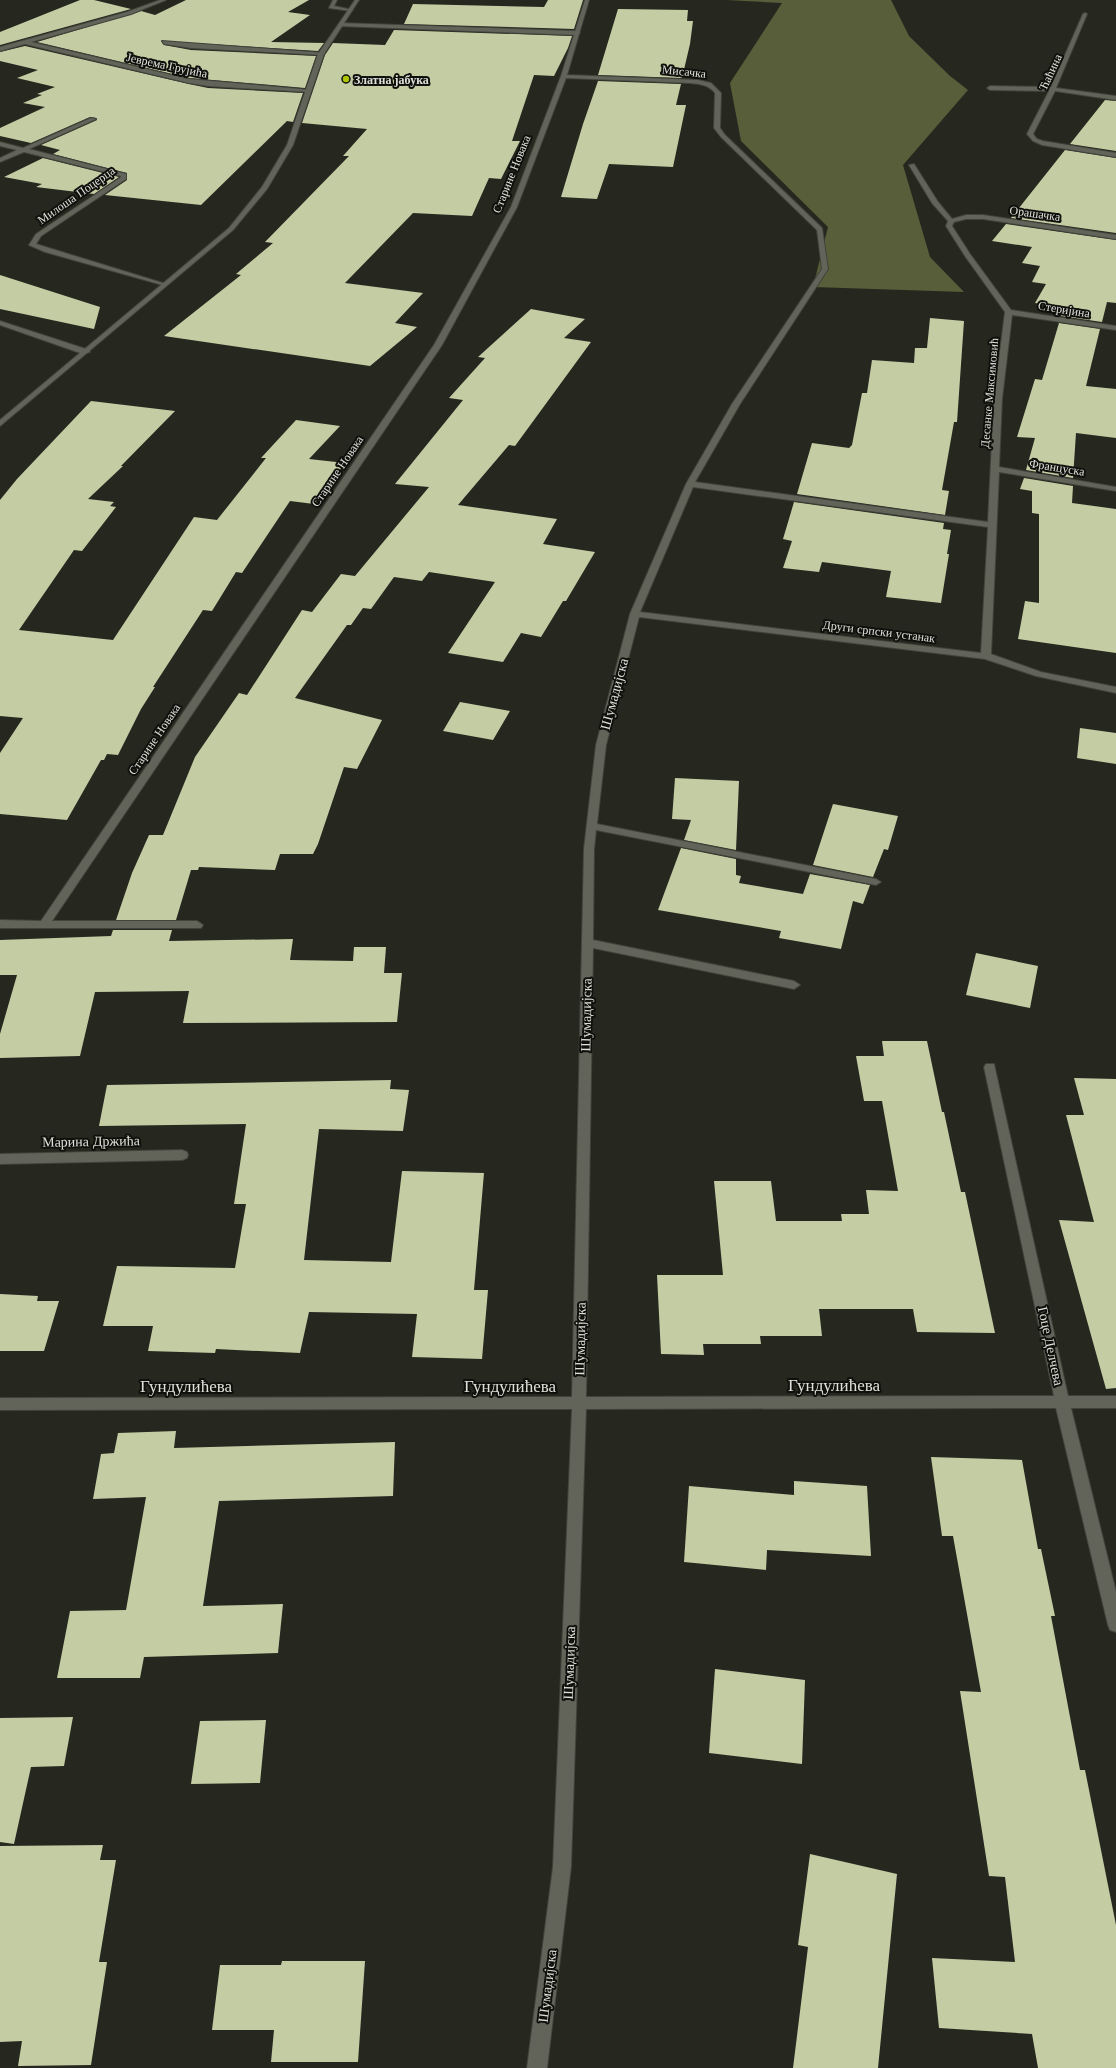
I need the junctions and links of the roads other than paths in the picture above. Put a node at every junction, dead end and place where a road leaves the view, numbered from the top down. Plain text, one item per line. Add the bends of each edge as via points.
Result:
1 (164, 0) edge
2 (335, 0) edge
3 (357, 0) edge
4 (587, 0) edge
5 (351, 10) junction
6 (1085, 14) dead end
7 (340, 25) junction
8 (577, 33) junction
9 (24, 42) junction
10 (164, 42) dead end
11 (0, 48) edge
12 (322, 53) junction
13 (564, 76) junction
14 (990, 88) dead end
15 (1053, 89) junction
16 (308, 90) junction
17 (1116, 98) edge
18 (93, 119) dead end
19 (0, 144) edge
20 (20, 150) junction
21 (1116, 155) edge
22 (0, 160) edge
23 (912, 166) dead end
24 (951, 220) junction
25 (1116, 236) edge
26 (164, 285) junction
27 (1009, 312) junction
28 (0, 323) edge
29 (1116, 328) edge
30 (86, 352) junction
31 (0, 424) edge
32 (994, 469) junction
33 (690, 484) junction
34 (1116, 489) edge
35 (993, 525) junction
36 (635, 614) junction
37 (986, 656) junction
38 (1116, 690) edge
39 (591, 826) junction
40 (876, 882) dead end
41 (0, 924) edge
42 (44, 924) junction
43 (197, 925) dead end
44 (588, 943) junction
45 (794, 985) dead end
46 (990, 1067) dead end
47 (182, 1155) dead end
48 (0, 1159) edge
49 (1062, 1401) junction
50 (1116, 1402) edge
51 (0, 1404) edge
52 (579, 1404) junction
53 (1116, 1625) edge
54 (536, 2068) edge

1 - 9 street via 128,13
2 - 5 street via 331,7
3 - 5 street
4 - 8 street, Старине Новака
5 - 7 street
6 - 15 street, Ћаћина
7 - 8 street
7 - 12 street
8 - 13 street, Старине Новака
9 - 11 street
9 - 16 street, Јеврема Грујића via 189,81
10 - 12 street via 191,46
12 - 16 street
13 - 33 street, Мисачка via 676,80 710,84 718,92 717,128 723,136 820,229 824,269 736,404
13 - 42 street, Старине Новака via 514,207 438,345
14 - 15 street
15 - 17 street
15 - 21 street, Ћаћина via 1030,132 1031,137 1042,143
16 - 26 street via 290,145 265,188 231,229
18 - 20 street
19 - 20 street, Милоша Поцерца
20 - 22 street
20 - 26 street, Милоша Поцерца via 124,175 123,179 38,235 32,245
23 - 24 street via 935,203
24 - 25 street, Орашачка via 983,217
24 - 27 street via 949,226 967,255
26 - 30 street
27 - 29 street, Стеријина
27 - 32 street, Десанке Максимовић via 998,399
28 - 30 street
30 - 31 street
32 - 34 street, Француска
32 - 35 street, Десанке Максимовић
33 - 35 street
33 - 36 street, Шумадијска
35 - 37 street, Десанке Максимовић
36 - 37 street, Други српски устанак
36 - 39 street, Шумадијска via 601,745
37 - 38 street, Други српски устанак via 1039,674
39 - 40 street
39 - 44 street, Шумадијска
41 - 42 street
42 - 43 street
44 - 45 street
44 - 52 street, Шумадијска
46 - 49 street, Гоце Делчева
47 - 48 street, Марина Држића
49 - 50 street, Гундулићева
49 - 52 street, Гундулићева
49 - 53 street, Гоце Делчева
51 - 52 street, Гундулићева
52 - 54 street, Шумадијска via 562,1867

